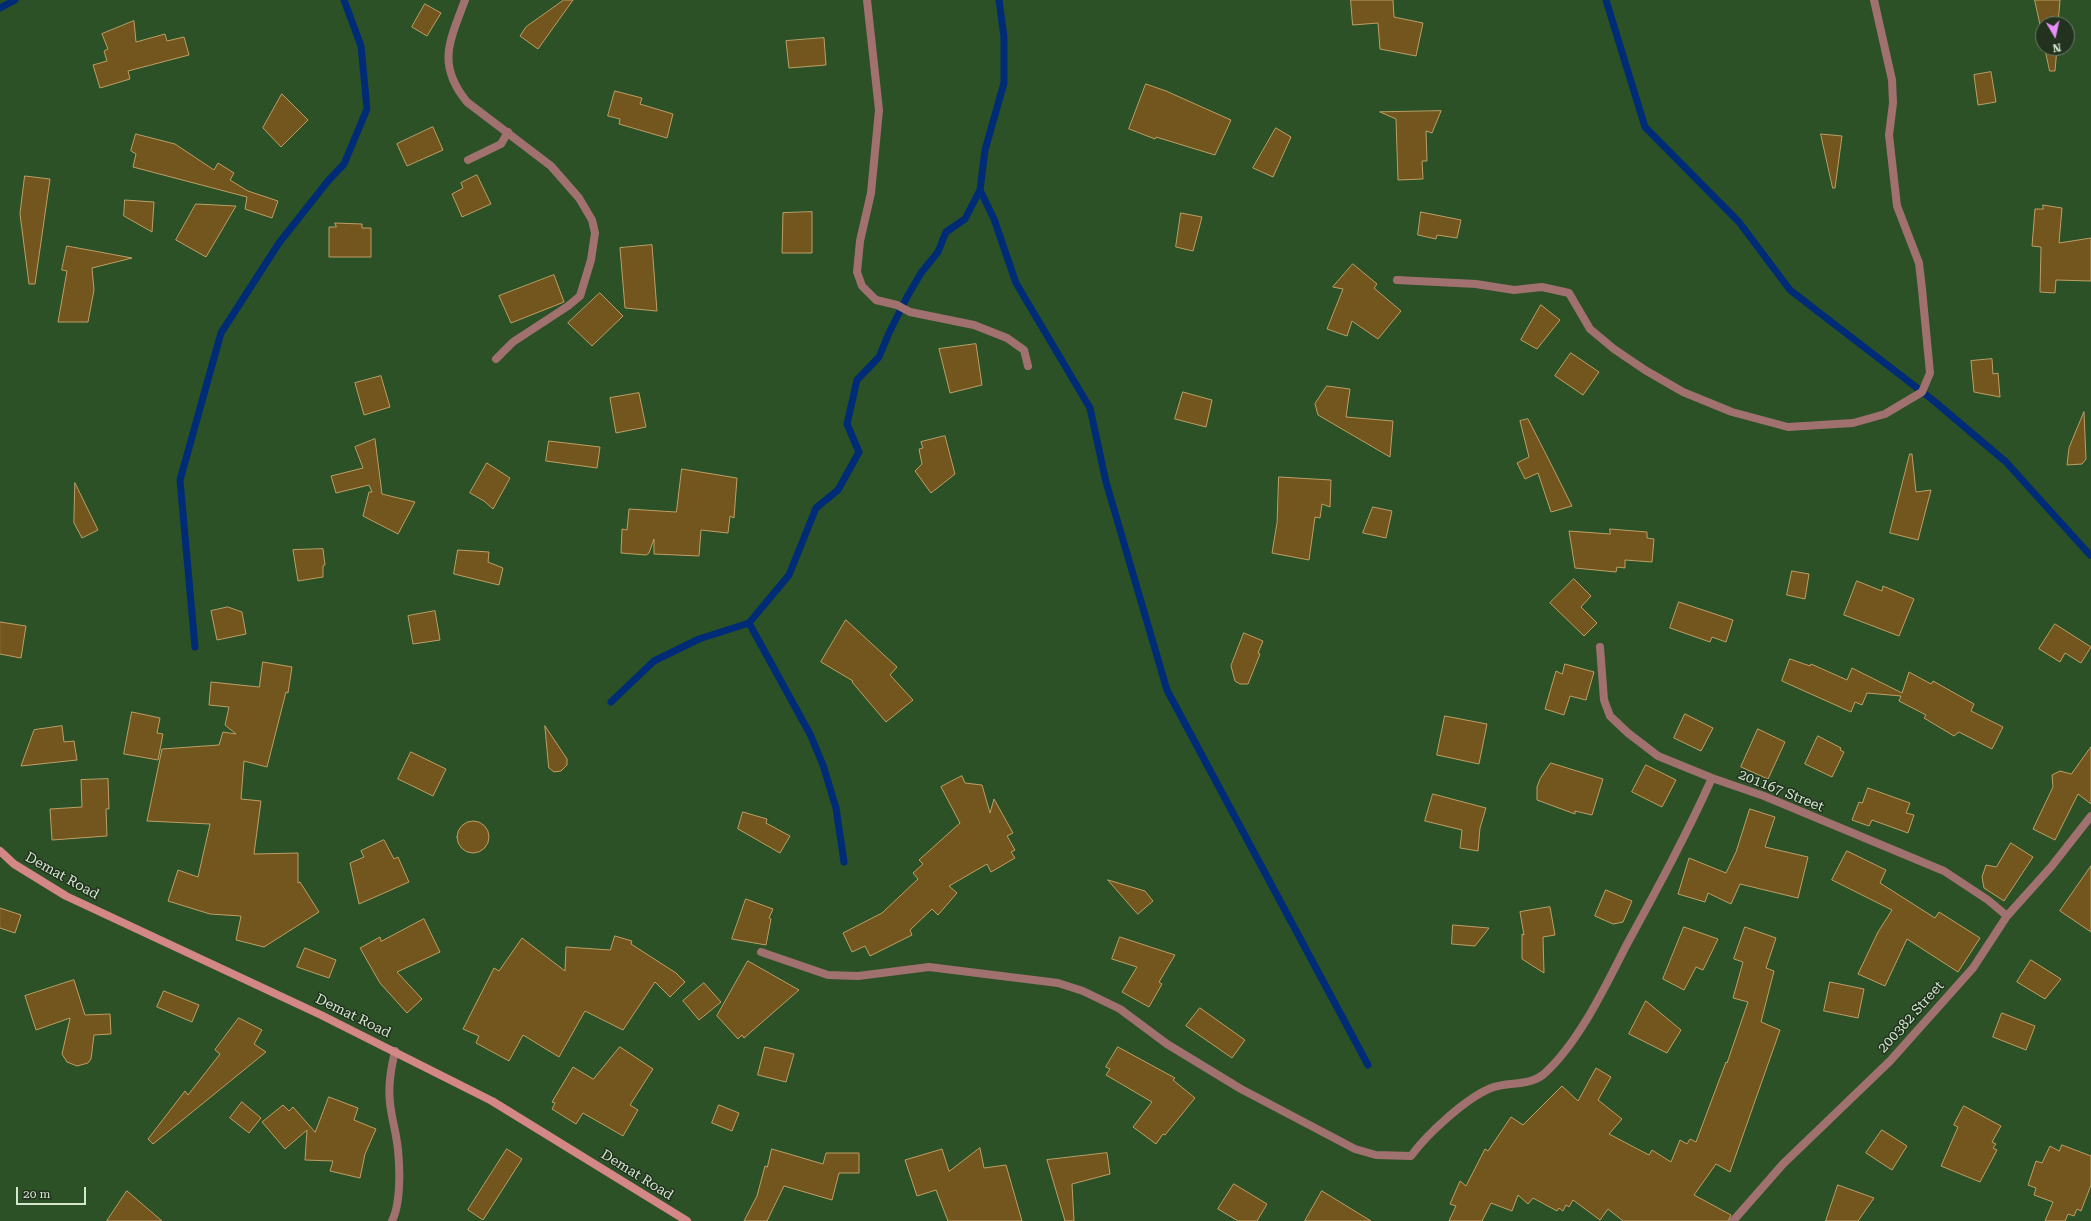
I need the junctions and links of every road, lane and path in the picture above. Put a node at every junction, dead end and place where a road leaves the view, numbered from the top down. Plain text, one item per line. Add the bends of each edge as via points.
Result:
1 (465, 0) edge
2 (867, 0) edge
3 (1874, 0) edge
4 (508, 132) junction
5 (468, 160) dead end
6 (1397, 280) dead end
7 (496, 358) dead end
8 (1028, 366) dead end
9 (1600, 647) dead end
10 (1712, 778) junction
11 (2091, 816) edge
12 (0, 851) edge
13 (2007, 916) junction
14 (761, 952) dead end
15 (395, 1051) junction
16 (392, 1221) edge
17 (687, 1221) edge
18 (1733, 1221) edge

1 - 4 street via 449,46 447,62 450,76 467,102
2 - 8 street via 879,110 871,193 860,241 857,272 862,286 876,300 897,304 910,312 974,325 1007,338 1024,350
3 - 6 street via 1892,80 1893,103 1889,135 1893,180 1897,206 1919,262 1930,373 1922,392 1885,414 1853,424 1788,427 1732,412 1683,392 1614,349 1590,329 1569,293 1542,287 1514,290 1476,284
4 - 5 street via 501,144
4 - 7 street via 551,166 579,198 592,220 595,233 591,260 580,296 513,342
9 - 10 street, 201167 Street via 1604,700 1610,716 1658,756
10 - 13 street, 201167 Street via 1764,796 1944,871
10 - 14 street via 1692,822 1614,969 1564,1054 1544,1074 1528,1083 1509,1083 1491,1088 1470,1099 1422,1141 1411,1156 1376,1155 1355,1149 1241,1089 1167,1044 1120,1009 1083,991 1058,983 929,966 858,976 828,975
11 - 13 street, 200382 Street via 2051,867
12 - 15 street, Demat Road via 14,864 66,896
13 - 18 street, 200382 Street via 1972,968 1890,1061 1783,1164
15 - 16 street via 389,1081 399,1165 398,1192
15 - 17 street, Demat Road via 492,1101

